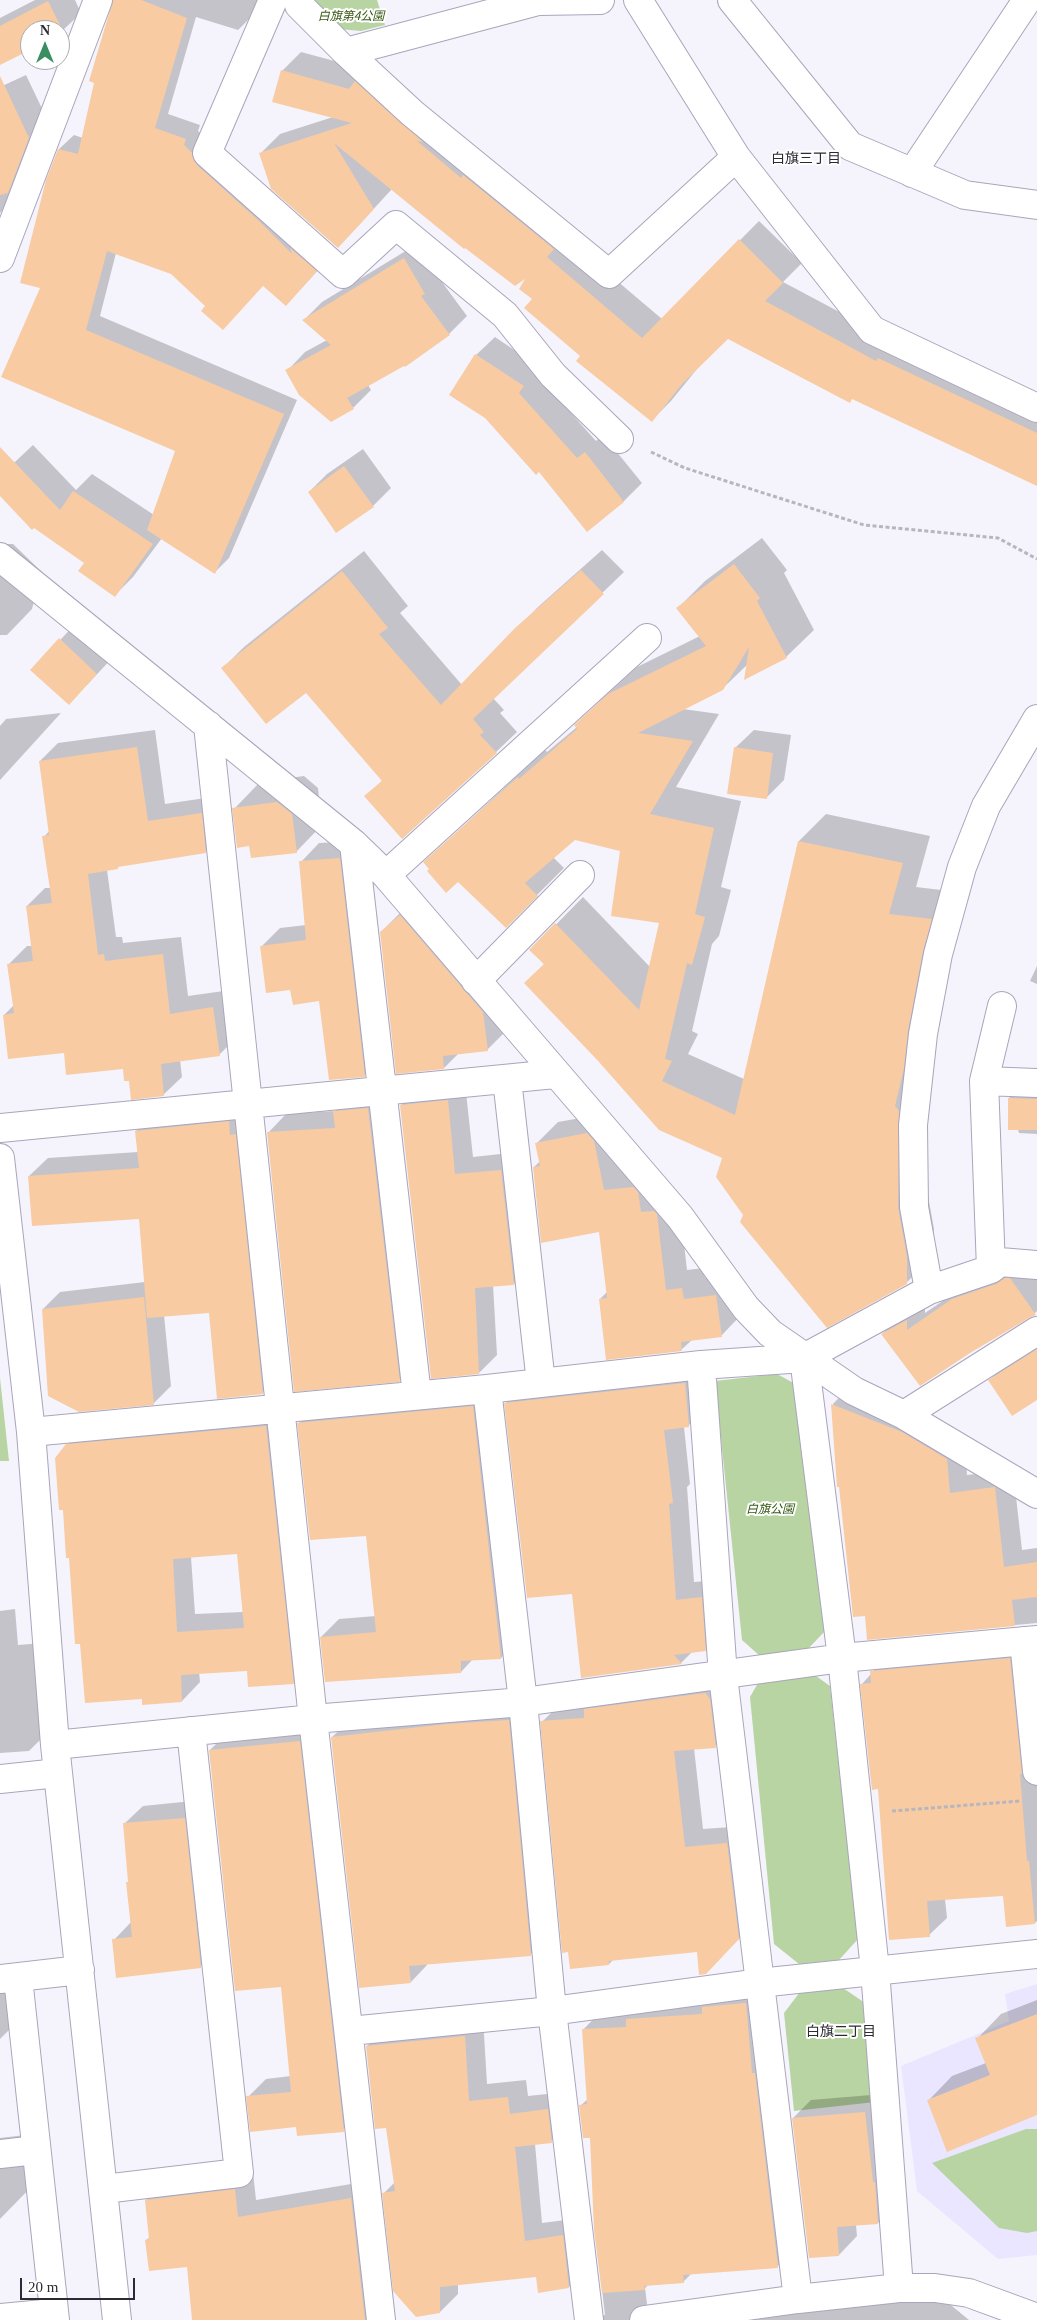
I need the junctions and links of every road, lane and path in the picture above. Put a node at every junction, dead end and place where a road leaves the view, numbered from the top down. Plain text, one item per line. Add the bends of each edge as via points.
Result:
1 (98, 0) edge
2 (273, 0) edge
3 (298, 0) edge
4 (600, 0) edge
5 (638, 0) edge
6 (732, 0) edge
7 (1027, 0) edge
8 (346, 52) junction
9 (736, 157) junction
10 (912, 173) junction
11 (1037, 205) edge
12 (0, 258) edge
13 (1037, 408) edge
14 (619, 439) joint
15 (0, 557) edge
16 (1037, 559) edge
17 (648, 638) dead end
18 (1037, 719) edge
19 (208, 725) junction
20 (354, 844) junction
21 (386, 874) junction
22 (580, 874) dead end
23 (476, 981) junction
24 (1002, 1006) dead end
25 (556, 1074) junction
26 (507, 1079) junction
27 (984, 1081) junction
28 (1037, 1083) edge
29 (384, 1091) junction
30 (247, 1104) junction
31 (0, 1128) edge
32 (0, 1158) edge
33 (5, 1251) edge
34 (1037, 1265) edge
35 (991, 1269) junction
36 (929, 1290) junction
37 (1037, 1331) edge
38 (804, 1358) junction
39 (701, 1365) junction
40 (541, 1382) junction
41 (487, 1389) junction
42 (418, 1395) junction
43 (282, 1409) junction
44 (904, 1415) junction
45 (31, 1432) junction
46 (1037, 1494) edge
47 (1030, 1640) edge
48 (842, 1658) junction
49 (723, 1676) junction
50 (522, 1702) junction
51 (314, 1719) junction
52 (191, 1730) junction
53 (55, 1745) junction
54 (1037, 1770) edge
55 (58, 1773) junction
56 (0, 1779) edge
57 (1027, 1801) dead end
58 (859, 1814) junction
59 (1037, 1954) edge
60 (80, 1970) junction
61 (875, 1970) junction
62 (9, 1978) edge
63 (759, 1983) junction
64 (552, 2011) junction
65 (350, 2031) junction
66 (36, 2150) junction
67 (0, 2154) edge
68 (104, 2189) junction
69 (899, 2288) junction
70 (798, 2299) junction
71 (55, 2316) edge
72 (0, 2318) edge
73 (1037, 2318) edge
74 (117, 2320) edge
75 (381, 2320) edge
76 (588, 2320) edge
77 (644, 2320) edge

1 - 12 street
2 - 14 street via 207,154 343,274 396,225 505,315 553,375
3 - 8 street via 299,5
4 - 8 street via 538,1
5 - 9 street
6 - 10 street via 850,146
7 - 10 street
8 - 9 street via 412,113 609,274
9 - 13 street via 872,330
10 - 11 street via 965,195
14 - 16 path via 685,468 864,524 998,538
15 - 19 street
17 - 21 street
18 - 36 street via 986,806 962,868 938,954 923,1034 913,1125 914,1206
19 - 20 street
19 - 30 street
20 - 21 street
20 - 29 street
21 - 23 street
22 - 23 street
23 - 25 street
24 - 27 street
25 - 26 street
25 - 38 street via 680,1217 746,1308 770,1333
26 - 29 street
26 - 40 street
27 - 28 street
27 - 35 street
29 - 30 street
29 - 42 street
30 - 31 street
30 - 43 street
32 - 33 street
33 - 45 street
34 - 35 street via 1000,1262
35 - 36 street
36 - 38 street
37 - 44 street
38 - 39 street
38 - 44 street via 854,1392
38 - 48 street
39 - 40 street
39 - 49 street
40 - 41 street
41 - 42 street
41 - 50 street
42 - 43 street
43 - 45 street
43 - 51 street
44 - 46 street
45 - 53 street
47 - 48 street
47 - 54 street
48 - 49 street
48 - 58 street
49 - 50 street
49 - 63 street
50 - 51 street
50 - 64 street
51 - 52 street
51 - 65 street
52 - 53 street
52 - 68 street via 239,2173
53 - 55 street
55 - 56 street
55 - 60 street
57 - 58 path
58 - 61 street
59 - 61 street
60 - 62 street
60 - 68 street
61 - 63 street
61 - 69 street
62 - 66 street
63 - 64 street
63 - 70 street
64 - 65 street
64 - 76 street
65 - 75 street
66 - 67 street
66 - 71 street
68 - 74 street
69 - 70 street
69 - 73 street via 935,2288 969,2293
70 - 77 street
71 - 72 street

